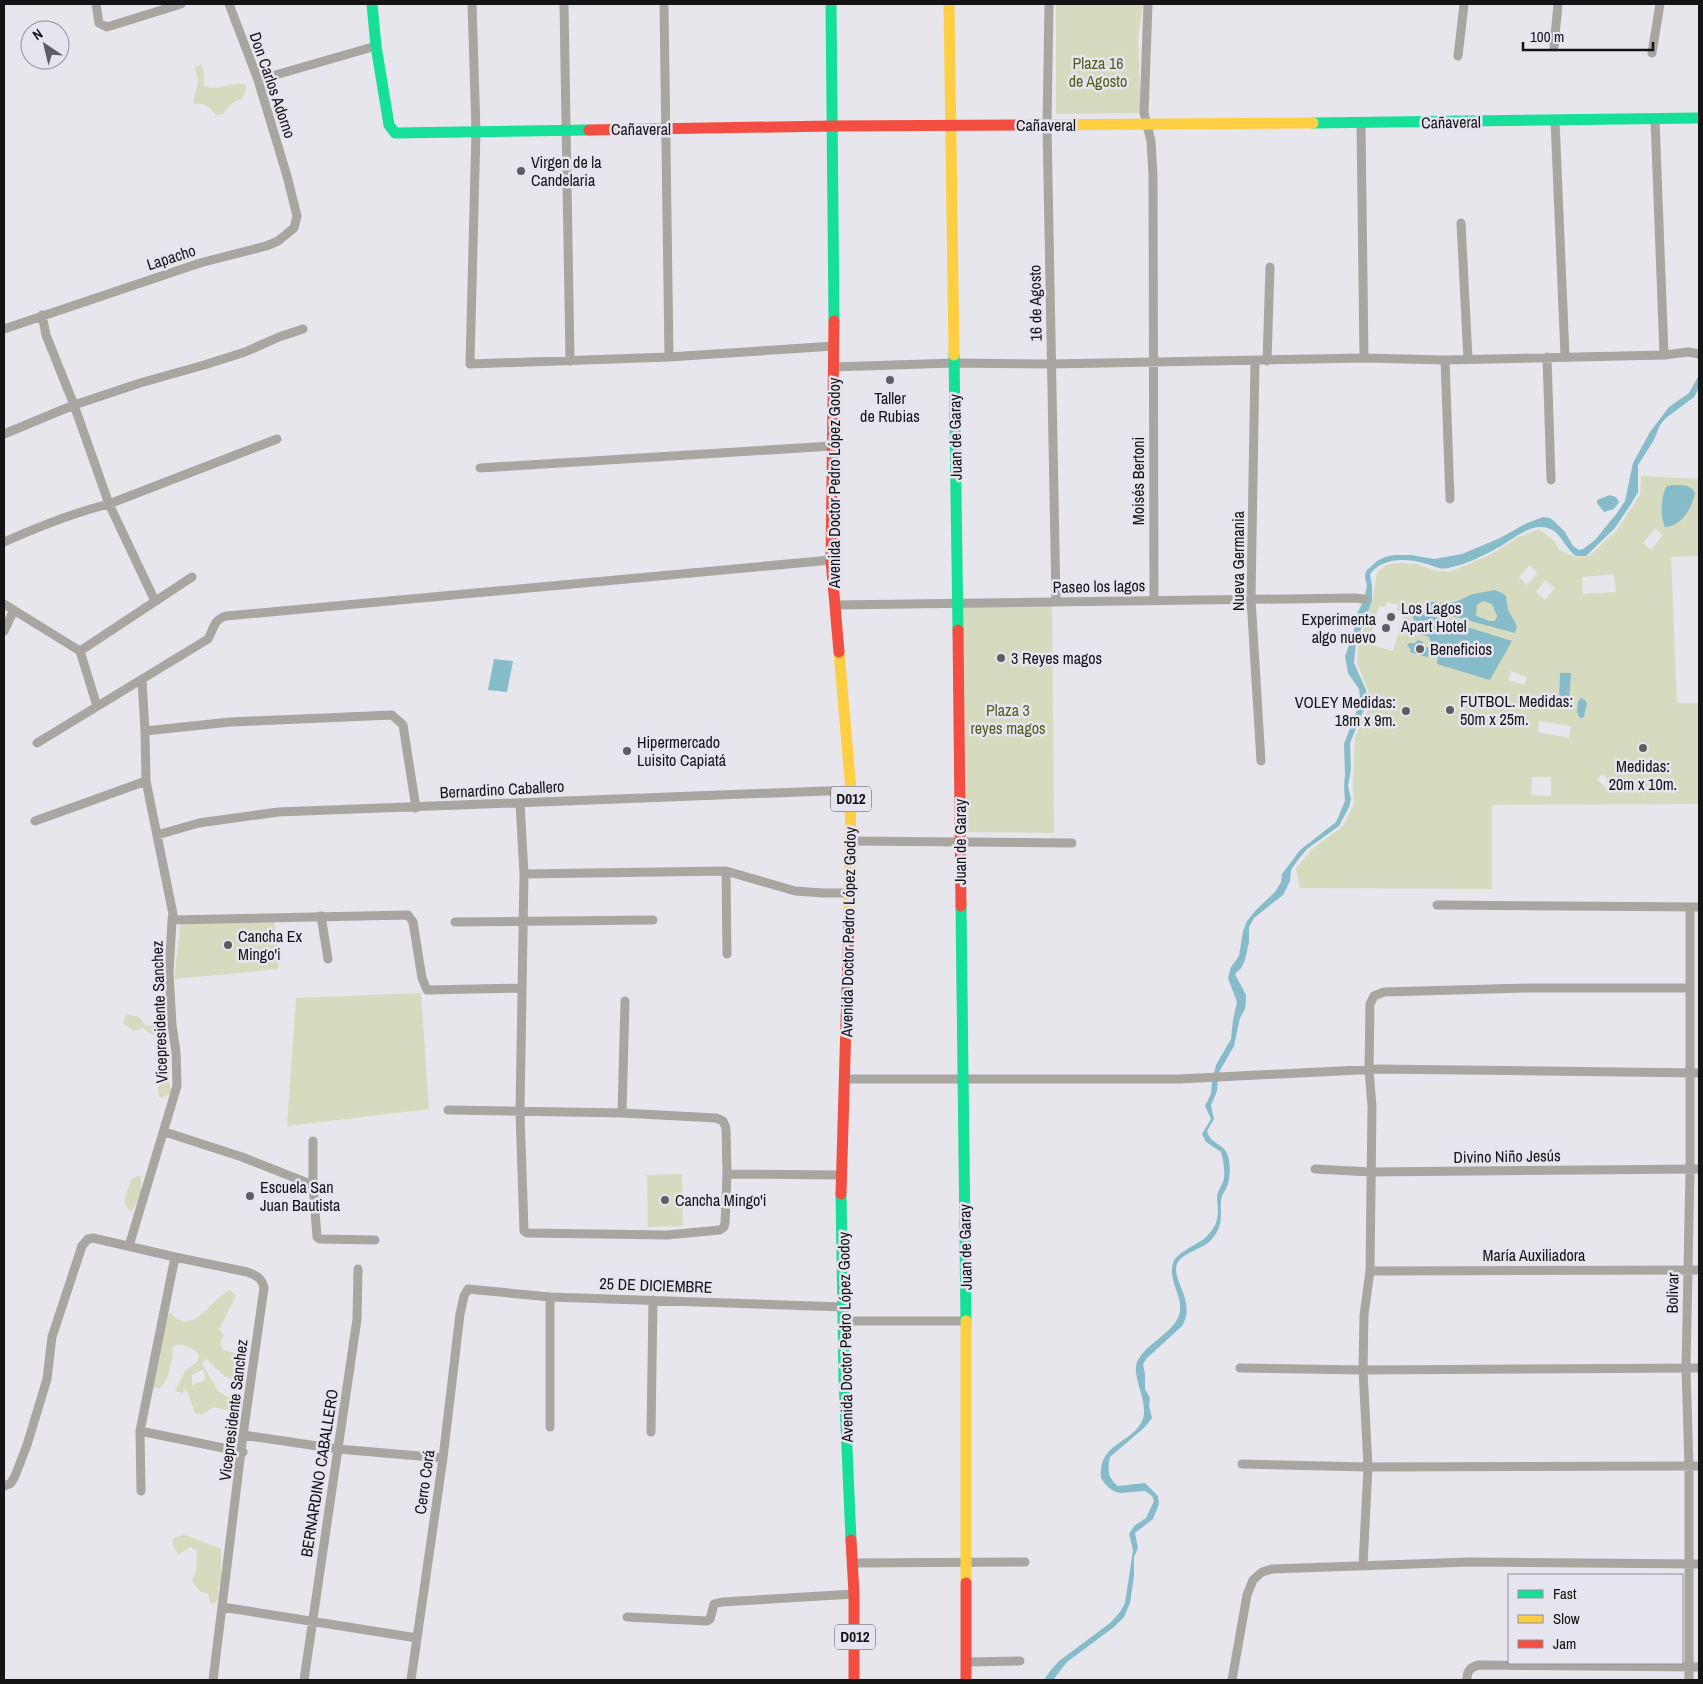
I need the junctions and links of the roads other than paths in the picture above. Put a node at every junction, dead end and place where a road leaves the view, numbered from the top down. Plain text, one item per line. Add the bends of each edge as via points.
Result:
1 (96, 4) edge
2 (181, 4) edge
3 (229, 4) edge
4 (372, 4) edge
5 (472, 4) edge
6 (564, 4) edge
7 (664, 4) edge
8 (831, 4) edge
9 (949, 4) edge
10 (1049, 4) edge
11 (1148, 4) edge
12 (1464, 4) edge
13 (1558, 4) edge
14 (1660, 4) edge
15 (376, 46) junction
16 (1554, 47) dead end
17 (1652, 53) dead end
18 (1458, 56) dead end
19 (258, 80) junction
20 (1699, 118) edge
21 (1655, 119) junction
22 (1555, 120) junction
23 (1361, 123) junction
24 (1047, 125) junction
25 (1146, 125) junction
26 (831, 126) junction
27 (951, 126) junction
28 (667, 129) junction
29 (476, 130) junction
30 (566, 130) junction
31 (287, 176) joint
32 (1461, 223) dead end
33 (1270, 267) dead end
34 (42, 315) junction
35 (4, 329) edge
36 (303, 330) dead end
37 (834, 346) junction
38 (1699, 354) edge
39 (1664, 355) junction
40 (1565, 356) junction
41 (669, 357) junction
42 (1547, 357) junction
43 (1364, 358) junction
44 (1468, 359) junction
45 (1445, 360) junction
46 (1255, 361) junction
47 (1267, 361) junction
48 (570, 362) junction
49 (1153, 362) junction
50 (954, 363) junction
51 (1050, 364) junction
52 (833, 367) junction
53 (74, 405) junction
54 (4, 434) edge
55 (277, 439) dead end
56 (832, 446) junction
57 (480, 468) dead end
58 (1551, 480) dead end
59 (1450, 500) dead end
60 (109, 504) junction
61 (4, 542) edge
62 (831, 560) junction
63 (192, 578) dead end
64 (1251, 599) junction
65 (1364, 599) dead end
66 (1154, 600) junction
67 (156, 601) junction
68 (1056, 601) junction
69 (958, 602) junction
70 (4, 604) edge
71 (834, 605) junction
72 (14, 610) junction
73 (4, 631) edge
74 (80, 651) junction
75 (142, 680) junction
76 (97, 706) junction
77 (145, 731) junction
78 (37, 743) dead end
79 (1261, 761) dead end
80 (146, 781) junction
81 (851, 790) junction
82 (520, 803) junction
83 (416, 808) junction
84 (35, 821) dead end
85 (157, 835) junction
86 (851, 841) junction
87 (960, 841) junction
88 (1072, 843) dead end
89 (726, 871) junction
90 (524, 874) junction
91 (850, 893) junction
92 (1437, 905) dead end
93 (1695, 907) edge
94 (321, 916) junction
95 (172, 920) junction
96 (653, 920) dead end
97 (523, 921) junction
98 (455, 922) dead end
99 (726, 954) dead end
100 (328, 959) dead end
101 (522, 988) junction
102 (1690, 988) junction
103 (625, 1001) dead end
104 (1370, 1069) junction
105 (1694, 1074) edge
106 (845, 1079) junction
107 (962, 1080) junction
108 (448, 1110) dead end
109 (520, 1112) junction
110 (622, 1113) junction
111 (165, 1132) junction
112 (313, 1141) dead end
113 (1315, 1169) dead end
114 (1695, 1169) edge
115 (1371, 1172) junction
116 (727, 1174) junction
117 (841, 1174) junction
118 (313, 1184) junction
119 (375, 1240) dead end
120 (129, 1246) junction
121 (175, 1257) junction
122 (358, 1269) dead end
123 (1688, 1270) junction
124 (1699, 1270) edge
125 (1370, 1271) junction
126 (468, 1290) joint
127 (550, 1298) junction
128 (653, 1300) junction
129 (843, 1308) junction
130 (844, 1321) junction
131 (966, 1321) junction
132 (1240, 1368) dead end
133 (1686, 1368) junction
134 (1699, 1368) edge
135 (1363, 1370) junction
136 (550, 1428) dead end
137 (140, 1431) junction
138 (651, 1432) dead end
139 (243, 1435) junction
140 (338, 1449) junction
141 (242, 1452) junction
142 (443, 1458) junction
143 (1242, 1464) dead end
144 (1689, 1466) junction
145 (1699, 1466) edge
146 (1368, 1467) junction
147 (4, 1486) edge
148 (141, 1491) dead end
149 (966, 1562) junction
150 (1025, 1562) dead end
151 (853, 1563) junction
152 (1695, 1564) edge
153 (1363, 1565) junction
154 (854, 1594) junction
155 (222, 1607) junction
156 (627, 1617) dead end
157 (312, 1620) junction
158 (417, 1638) junction
159 (1020, 1661) dead end
160 (966, 1662) junction
161 (1689, 1667) junction
162 (1699, 1667) edge
163 (212, 1680) edge
164 (304, 1680) edge
165 (411, 1680) edge
166 (854, 1680) edge
167 (966, 1680) edge
168 (1232, 1680) edge
169 (1467, 1680) edge
170 (1689, 1680) edge

1 - 2 street via 100,23 107,26
3 - 19 street, Don Carlos Adorno
4 - 15 street
5 - 29 street
6 - 30 street
7 - 28 street
8 - 26 street, Avenida Doctor Pedro López Godoy / D012
9 - 27 street, Juan de Garay
10 - 24 street, 16 de Agosto
11 - 25 street, Moisés Bertoni
12 - 18 street
13 - 16 street
14 - 17 street
15 - 19 street
15 - 29 street, Cañaveral via 392,131
19 - 31 street, Don Carlos Adorno
20 - 21 street, Cañaveral
21 - 22 street, Cañaveral
21 - 39 street
22 - 23 street, Cañaveral
22 - 40 street
23 - 25 street, Cañaveral
23 - 43 street
24 - 25 street, Cañaveral
24 - 27 street, Cañaveral
24 - 51 street, 16 de Agosto
25 - 49 street, Moisés Bertoni via 1151,141 1153,175
26 - 27 street, Cañaveral
26 - 28 street, Cañaveral
26 - 37 street, Avenida Doctor Pedro López Godoy / D012
27 - 50 street, Juan de Garay
28 - 30 street, Cañaveral
28 - 41 street
29 - 30 street, Cañaveral
29 - 48 street via 470,364
30 - 48 street
31 - 34 street, Lapacho via 297,216 294,228 278,241
32 - 44 street
33 - 47 street
34 - 35 street, Lapacho
34 - 53 street via 46,335
36 - 53 street via 245,352
37 - 41 street
37 - 52 street, Avenida Doctor Pedro López Godoy / D012
38 - 39 street
39 - 40 street
40 - 42 street
41 - 48 street
42 - 44 street
42 - 58 street
43 - 45 street
43 - 47 street
44 - 45 street
45 - 59 street
46 - 47 street
46 - 49 street
46 - 64 street, Nueva Germania
49 - 51 street
49 - 66 street, Moisés Bertoni
50 - 51 street
50 - 52 street
50 - 69 street, Juan de Garay
51 - 68 street, 16 de Agosto
52 - 56 street, Avenida Doctor Pedro López Godoy / D012
53 - 54 street
53 - 60 street
55 - 60 street
56 - 57 street
56 - 62 street, Avenida Doctor Pedro López Godoy / D012
60 - 61 street via 80,511
60 - 67 street
62 - 71 street, Avenida Doctor Pedro López Godoy / D012
62 - 75 street via 226,616 218,618 208,639
63 - 67 street
64 - 65 street, Paseo los lagos
64 - 66 street, Paseo los lagos
64 - 79 street, Nueva Germania
66 - 68 street, Paseo los lagos
67 - 74 street
68 - 69 street, Paseo los lagos
69 - 71 street, Paseo los lagos
69 - 87 street, Juan de Garay
70 - 72 street
71 - 81 street, Avenida Doctor Pedro López Godoy / D012
72 - 73 street
72 - 74 street
74 - 76 street
75 - 76 street
75 - 77 street, Vicepresidente Sanchez
76 - 78 street
77 - 80 street, Vicepresidente Sanchez
77 - 83 street via 230,722 392,715 403,725
80 - 84 street
80 - 85 street, Vicepresidente Sanchez
81 - 82 street, Bernardino Caballero
81 - 86 street, Avenida Doctor Pedro López Godoy / D012
82 - 83 street, Bernardino Caballero
82 - 90 street
83 - 85 street, Bernardino Caballero via 278,812 199,823
85 - 95 street, Vicepresidente Sanchez
86 - 87 street
86 - 91 street, Avenida Doctor Pedro López Godoy / D012
87 - 88 street
87 - 107 street, Juan de Garay
89 - 90 street
89 - 91 street via 795,891
89 - 99 street
90 - 97 street
91 - 106 street, Avenida Doctor Pedro López Godoy / D012
92 - 93 street
93 - 102 street, Bolivar
94 - 95 street
94 - 100 street
94 - 101 street via 408,914 413,922 427,990
95 - 111 street, Vicepresidente Sanchez via 169,973 177,1086
96 - 97 street
97 - 98 street
97 - 101 street
101 - 109 street
102 - 104 street via 1384,992 1374,996 1370,1004
102 - 105 street, Bolivar
103 - 110 street
104 - 105 street
104 - 107 street via 1202,1078
104 - 115 street
105 - 114 street, Bolivar
106 - 107 street
106 - 117 street, Avenida Doctor Pedro López Godoy / D012
107 - 131 street, Juan de Garay
108 - 109 street
109 - 110 street
109 - 116 street via 523,1228 527,1232 659,1235 720,1230 725,1223
110 - 116 street via 723,1121
111 - 118 street
111 - 120 street, Vicepresidente Sanchez
112 - 118 street
113 - 115 street, Divino Niño Jesús
114 - 115 street, Divino Niño Jesús
114 - 123 street, Bolivar
115 - 125 street
116 - 117 street
117 - 129 street, Avenida Doctor Pedro López Godoy / D012
118 - 119 street via 317,1237
120 - 121 street, Vicepresidente Sanchez
120 - 147 street, Vicepresidente Sanchez via 92,1238 82,1246 52,1337 47,1378 28,1445 15,1476
121 - 137 street
121 - 139 street, Vicepresidente Sanchez via 247,1272 262,1281 264,1288
122 - 140 street, BERNARDINO CABALLERO via 357,1319
123 - 124 street, María Auxiliadora
123 - 125 street, María Auxiliadora
123 - 133 street, Bolivar
125 - 135 street via 1364,1315
126 - 127 street, 25 DE DICIEMBRE
126 - 142 street, Cerro Corá via 460,1314
127 - 128 street, 25 DE DICIEMBRE
127 - 136 street
128 - 129 street, 25 DE DICIEMBRE
128 - 138 street
129 - 130 street, Avenida Doctor Pedro López Godoy / D012
130 - 131 street
130 - 151 street, Avenida Doctor Pedro López Godoy / D012
131 - 149 street, Juan de Garay
132 - 135 street
133 - 134 street
133 - 135 street
133 - 144 street, Bolivar
135 - 146 street
137 - 141 street
137 - 148 street
139 - 140 street
139 - 141 street, Vicepresidente Sanchez
140 - 142 street
140 - 157 street, BERNARDINO CABALLERO
141 - 155 street, Vicepresidente Sanchez
142 - 158 street, Cerro Corá
143 - 146 street
144 - 145 street
144 - 146 street
144 - 152 street, Bolivar
146 - 153 street
149 - 150 street
149 - 151 street
149 - 160 street, Juan de Garay
151 - 154 street, Avenida Doctor Pedro López Godoy / D012
152 - 153 street via 1469,1562
152 - 161 street, Bolivar
153 - 168 street via 1262,1572 1253,1580 1247,1595
154 - 156 street via 722,1602 714,1604 707,1621
154 - 166 street, Avenida Doctor Pedro López Godoy / D012
155 - 157 street
155 - 163 street, Vicepresidente Sanchez
157 - 158 street
157 - 164 street, BERNARDINO CABALLERO
158 - 165 street, Cerro Corá
159 - 160 street
160 - 167 street, Juan de Garay
161 - 162 street
161 - 169 street via 1479,1665 1469,1671
161 - 170 street, Bolivar

